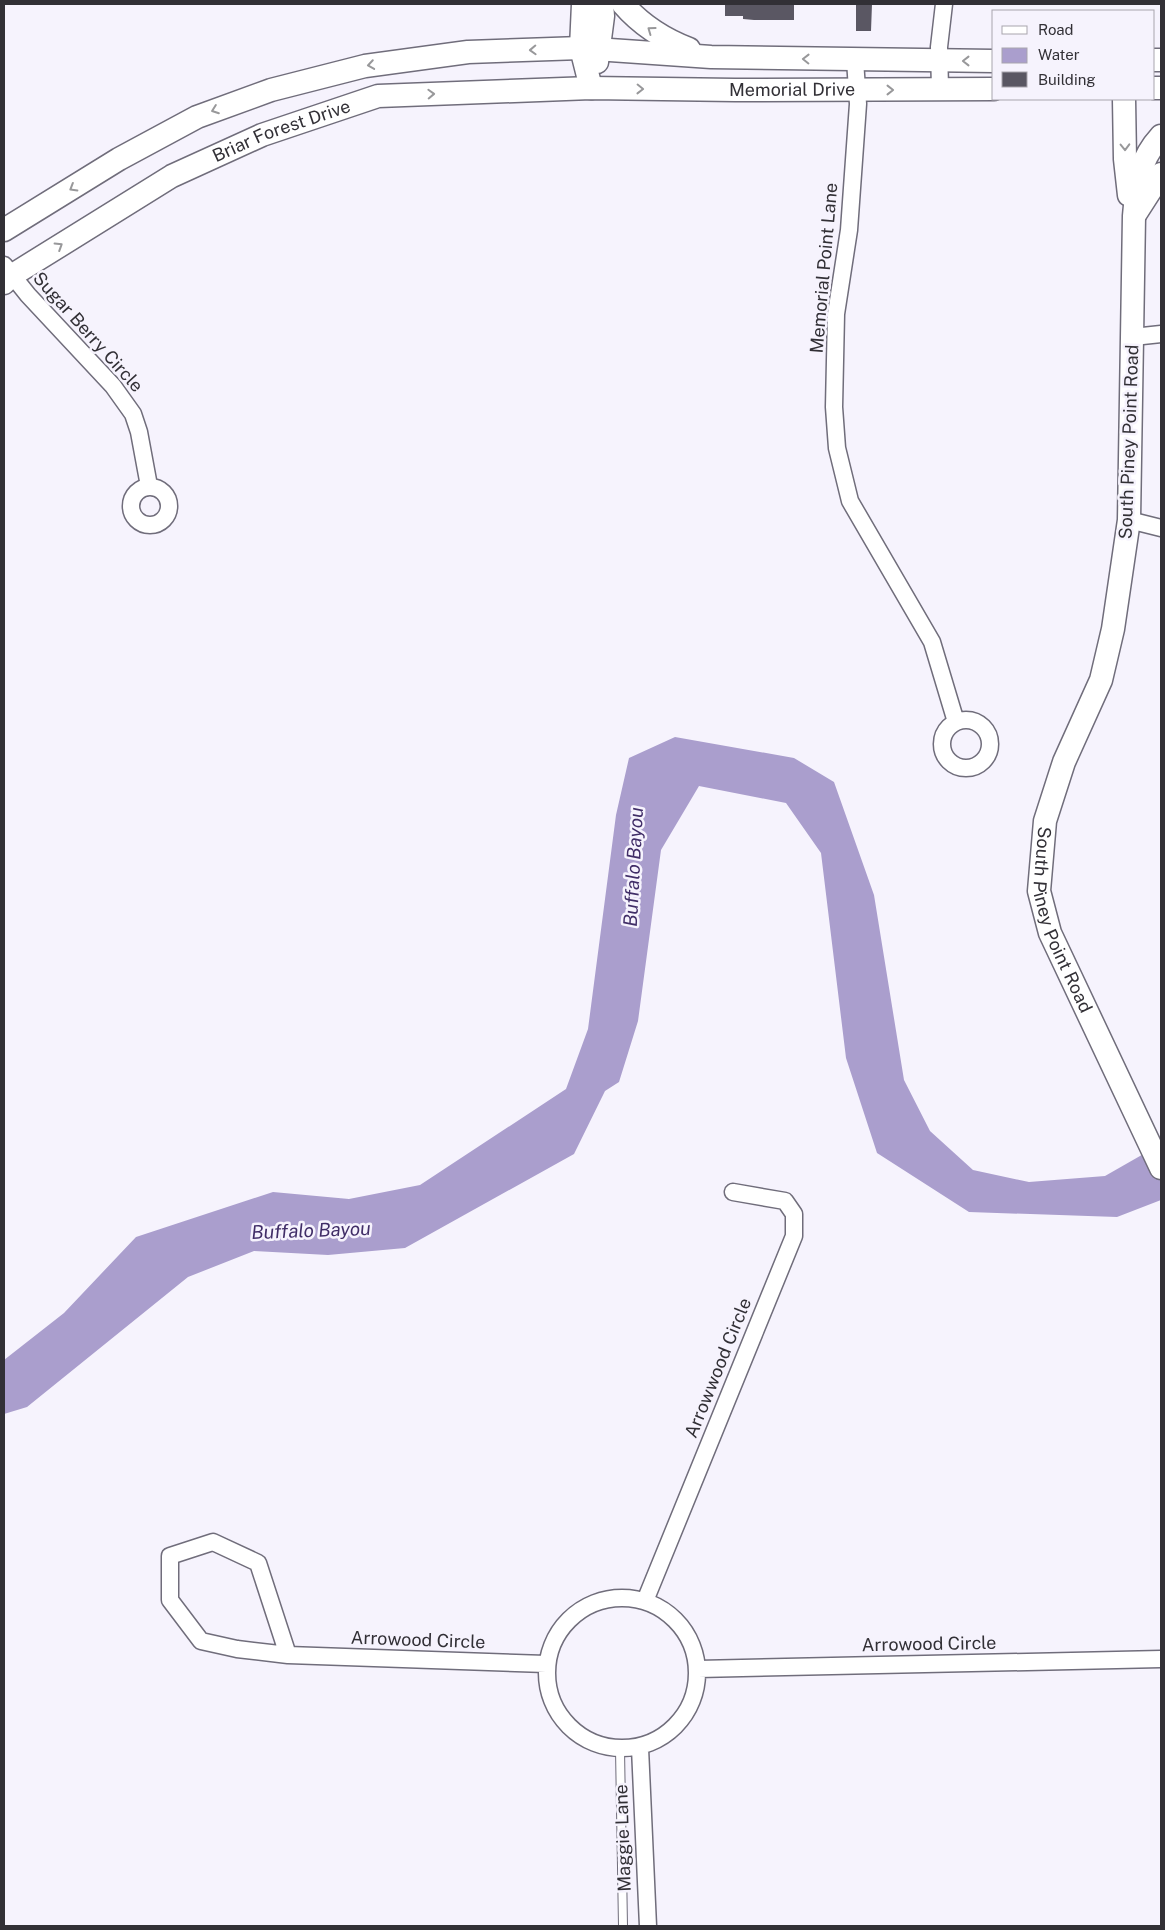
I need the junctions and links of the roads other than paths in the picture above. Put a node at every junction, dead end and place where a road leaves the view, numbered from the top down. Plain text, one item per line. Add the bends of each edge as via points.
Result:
1 (583, 4) edge
2 (602, 4) edge
3 (623, 4) edge
4 (944, 4) edge
5 (591, 49) junction
6 (712, 57) junction
7 (855, 60) junction
8 (938, 61) junction
9 (992, 61) edge
10 (591, 88) junction
11 (940, 89) junction
12 (992, 89) edge
13 (857, 90) junction
14 (1124, 100) edge
15 (1161, 136) edge
16 (1161, 174) edge
17 (1134, 216) junction
18 (4, 230) edge
19 (6, 275) edge
20 (1161, 334) edge
21 (1133, 337) junction
22 (149, 486) dead end
23 (1129, 520) junction
24 (1161, 528) edge
25 (956, 722) dead end
26 (1161, 1168) edge
27 (733, 1192) dead end
28 (645, 1601) junction
29 (288, 1655) junction
30 (1161, 1659) edge
31 (546, 1664) junction
32 (698, 1669) junction
33 (640, 1748) junction
34 (620, 1749) junction
35 (623, 1926) edge
36 (648, 1926) edge

1 - 5 main road
2 - 5 main road
6 -> 3 main road via 665,40 634,17
4 - 8 street
5 - 6 main road, Memorial Drive
5 - 10 main road
5 -> 18 main road, Briar Forest Drive via 468,52 365,66 271,90 198,116 119,159
7 -> 6 main road, Memorial Drive
7 - 8 main road, Memorial Drive
7 - 13 street, Memorial Point Lane
9 -> 8 main road, Memorial Drive
8 - 11 street
10 -> 13 main road, Memorial Drive
19 -> 10 main road, Briar Forest Drive via 172,176 262,135 378,96
11 - 12 main road, Memorial Drive
13 -> 11 main road, Memorial Drive
13 - 25 street, Memorial Point Lane via 849,230 836,314 834,407 837,448 850,501 932,642
14 -> 17 main road via 1127,188
15 - 17 main road, South Piney Point Road via 1137,176
16 - 17 main road
17 - 21 main road, South Piney Point Road
19 - 22 street, Sugar Berry Circle via 113,386 132,414 139,432
20 - 21 street
21 - 23 main road, South Piney Point Road
23 - 24 street
23 - 26 main road, South Piney Point Road via 1113,629 1101,680 1064,762 1045,821 1040,892 1050,933
27 - 28 street, Arrowwood Circle via 785,1201 794,1214 794,1236
28 - 31 street via 618,1598 579,1610 556,1636
28 - 32 street via 676,1620 693,1646
29 - 29 street, Arrowood Circle via 258,1563 213,1542 170,1556 170,1600 201,1641
29 - 31 street, Arrowood Circle
30 - 32 street, Arrowood Circle
31 - 34 street via 548,1692 558,1715 583,1738
32 - 33 street via 694,1698 679,1724
33 - 34 street
33 - 36 street, Maggie Lane
34 - 35 lane

